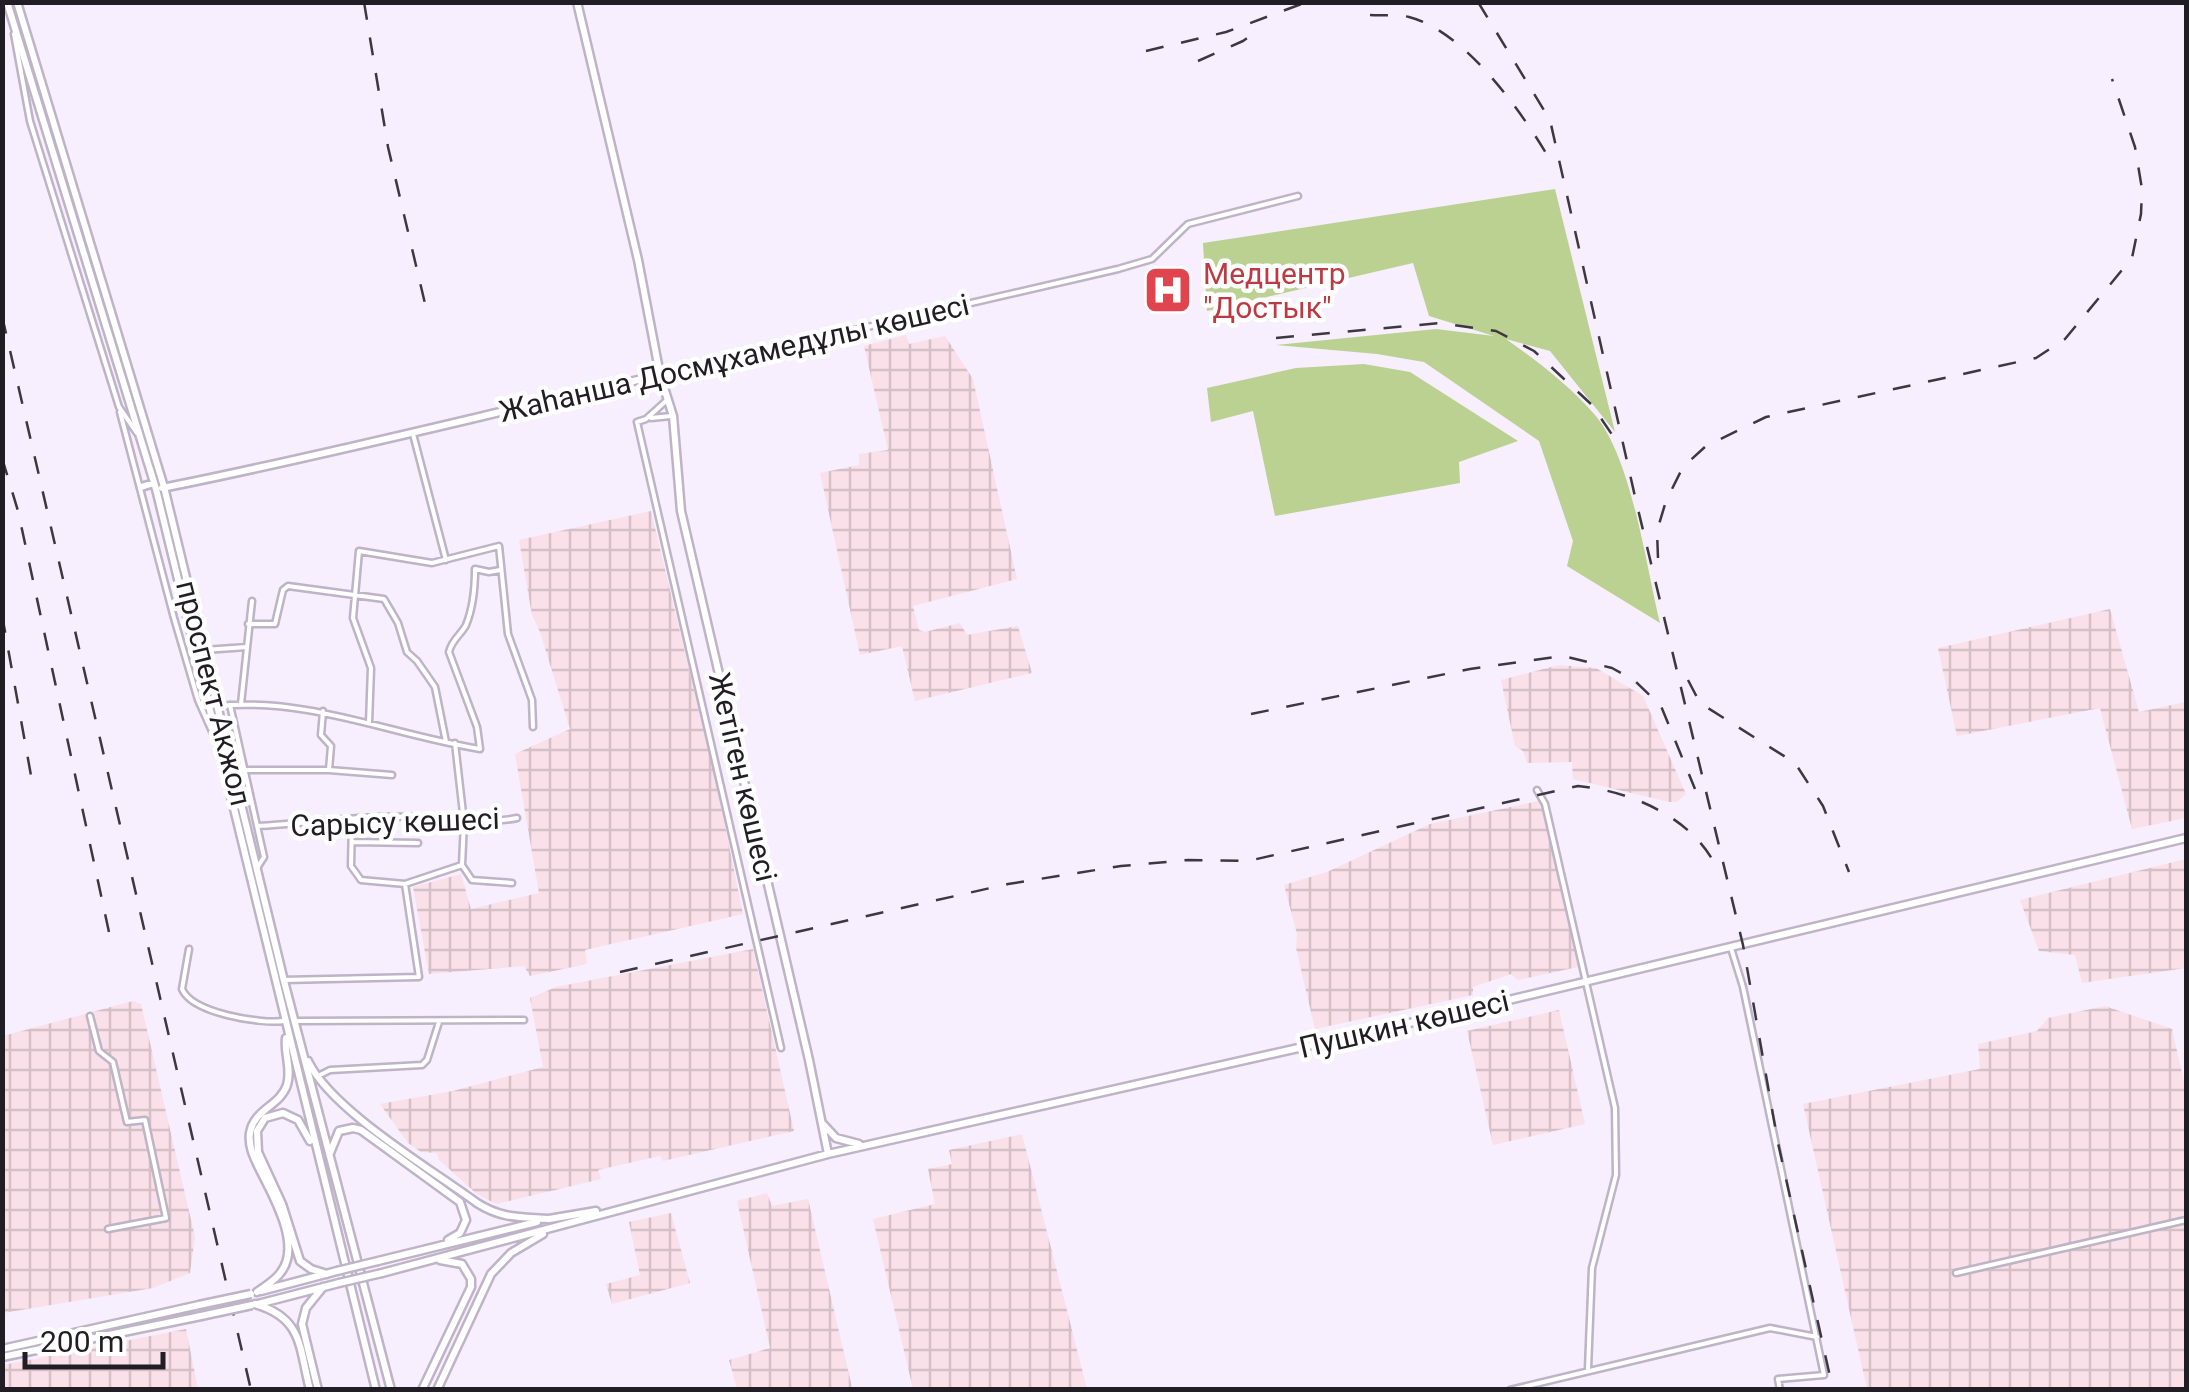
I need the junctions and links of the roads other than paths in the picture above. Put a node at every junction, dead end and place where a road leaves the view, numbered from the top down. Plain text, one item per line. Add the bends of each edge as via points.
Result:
1 (8, 2) edge
2 (18, 2) edge
3 (577, 2) edge
4 (12, 19) junction
5 (1298, 196) dead end
6 (80, 226) junction
7 (660, 375) junction
8 (668, 399) junction
9 (119, 407) junction
10 (673, 416) junction
11 (646, 419) junction
12 (412, 431) junction
13 (141, 439) junction
14 (140, 487) junction
15 (158, 489) junction
16 (144, 500) junction
17 (474, 554) junction
18 (446, 560) junction
19 (475, 568) junction
20 (500, 570) junction
21 (353, 592) junction
22 (252, 601) dead end
23 (248, 624) junction
24 (247, 647) junction
25 (204, 650) junction
26 (241, 704) junction
27 (230, 705) junction
28 (218, 706) junction
29 (323, 711) junction
30 (369, 724) junction
31 (534, 727) dead end
32 (215, 739) junction
33 (446, 742) junction
34 (455, 743) junction
35 (245, 770) junction
36 (329, 770) junction
37 (392, 775) dead end
38 (1537, 790) dead end
39 (517, 818) dead end
40 (352, 820) junction
41 (464, 822) junction
42 (258, 826) junction
43 (2186, 838) edge
44 (352, 842) junction
45 (418, 843) dead end
46 (462, 865) junction
47 (257, 868) junction
48 (512, 883) dead end
49 (405, 884) junction
50 (1731, 948) junction
51 (189, 949) dead end
52 (280, 980) junction
53 (1586, 982) junction
54 (90, 1016) dead end
55 (440, 1020) junction
56 (524, 1020) dead end
57 (284, 1021) junction
58 (295, 1021) junction
59 (286, 1032) junction
60 (302, 1047) junction
61 (782, 1048) dead end
62 (317, 1078) junction
63 (822, 1123) junction
64 (314, 1146) junction
65 (865, 1146) junction
66 (828, 1154) junction
67 (330, 1157) junction
68 (622, 1207) junction
69 (550, 1219) junction
70 (2186, 1220) edge
71 (108, 1229) dead end
72 (550, 1229) junction
73 (438, 1245) junction
74 (434, 1260) junction
75 (1956, 1272) dead end
76 (327, 1274) junction
77 (323, 1288) junction
78 (254, 1293) junction
79 (254, 1305) junction
80 (1817, 1337) junction
81 (51, 1343) junction
82 (2, 1349) edge
83 (2, 1357) edge
84 (1588, 1369) junction
85 (392, 1388) edge
86 (310, 1390) edge
87 (318, 1390) edge
88 (376, 1390) edge
89 (422, 1390) edge
90 (437, 1390) edge
91 (1510, 1390) edge
92 (1780, 1390) edge

1 - 4 main road, проспект Акжол
2 - 6 main road, проспект Акжол
3 - 7 main road, Жетіген көшесі
4 - 6 main road, проспект Акжол
4 - 9 street via 30,121
5 - 7 street, Жаһанша Досмұхамедұлы көшесі via 1188,224 1152,260
6 - 13 main road, проспект Акжол
6 - 15 main road, проспект Акжол
7 - 8 main road, Жетіген көшесі
7 - 12 main road, Жаһанша Досмұхамедұлы көшесі
8 - 10 main road, Жетіген көшесі
8 - 11 street
9 - 13 street
9 - 14 street
10 - 11 street
10 - 63 main road, Жетіген көшесі via 685,528
11 - 61 street via 637,422
12 - 15 main road, Жаһанша Досмұхамедұлы көшесі
12 - 18 street
13 - 15 main road, проспект Акжол
14 - 15 main road
14 - 16 street
15 - 16 main road
15 - 25 main road, проспект Акжол
15 - 32 main road, проспект Акжол
16 - 32 street via 193,683
17 - 18 street
17 - 19 street
17 - 20 street via 499,546
18 - 21 street via 359,551
19 - 20 street
19 - 34 street via 467,622 449,652 480,749
20 - 31 street via 508,634 532,700
21 - 23 street via 288,586 275,624
21 - 30 street via 354,626 372,674
21 - 33 street via 384,598 407,652 435,687
22 - 23 street
23 - 24 street
24 - 25 street
24 - 26 street
25 - 28 main road, проспект Акжол
26 - 27 street
26 - 29 street
27 - 28 street
27 - 35 street
28 - 47 main road, проспект Акжол
29 - 30 street
29 - 36 street
30 - 33 street
32 - 52 main road, проспект Акжол
33 - 34 street
34 - 41 street
35 - 36 street
35 - 42 street
36 - 37 street
38 - 53 street
39 - 41 street, Сарысу көшесі
40 - 41 street, Сарысу көшесі
40 - 42 street, Сарысу көшесі
40 - 44 street
41 - 46 street
42 - 47 street, Сарысу көшесі via 264,858
43 - 50 main road, Пушкин көшесі
44 - 45 street
44 - 49 street via 351,866 361,880
46 - 48 street via 472,880
46 - 49 street
47 - 52 main road, проспект Акжол
49 - 52 street via 419,977
50 - 53 main road, Пушкин көшесі
50 - 80 street
51 - 57 street via 182,989 190,1001 247,1020
52 - 57 main road, проспект Акжол
52 - 58 main road, проспект Акжол
53 - 65 main road, Пушкин көшесі
53 - 84 street via 1615,1108 1616,1175 1592,1268
54 - 71 street via 100,1050 113,1062 128,1122 145,1120 166,1218
55 - 56 street
55 - 58 street
55 - 62 street via 422,1064 330,1070
57 - 59 main road, проспект Акжол
58 - 60 main road, проспект Акжол
59 - 64 main road, проспект Акжол
59 - 78 main road via 286,1088 254,1120 250,1138 278,1207 288,1258 284,1270
60 - 62 main road
60 - 67 main road, проспект Акжол
62 - 69 main road via 342,1104 484,1208 516,1219
63 - 65 main road via 836,1138
63 - 66 main road, Жетіген көшесі
64 - 76 main road via 298,1120 283,1113 265,1118 256,1132 300,1261
64 - 88 main road, проспект Акжол
65 - 66 main road, Пушкин көшесі
66 - 68 main road, Пушкин көшесі
67 - 73 main road via 339,1131 361,1130 460,1202 464,1227
67 - 85 main road, проспект Акжол
68 - 69 main road
68 - 72 main road
69 - 73 main road
70 - 75 street
72 - 74 main road
72 - 90 main road via 495,1269
73 - 76 main road, bridge
74 - 77 main road, bridge
74 - 89 main road via 462,1264 471,1287
76 - 78 main road
77 - 79 main road
77 - 87 main road via 302,1323
78 - 81 main road, bridge
79 - 81 main road, bridge
79 - 86 main road via 282,1313 291,1324
80 - 84 street via 1770,1328
80 - 92 street via 1824,1375 1778,1379
81 - 82 main road
81 - 83 main road
84 - 91 street

